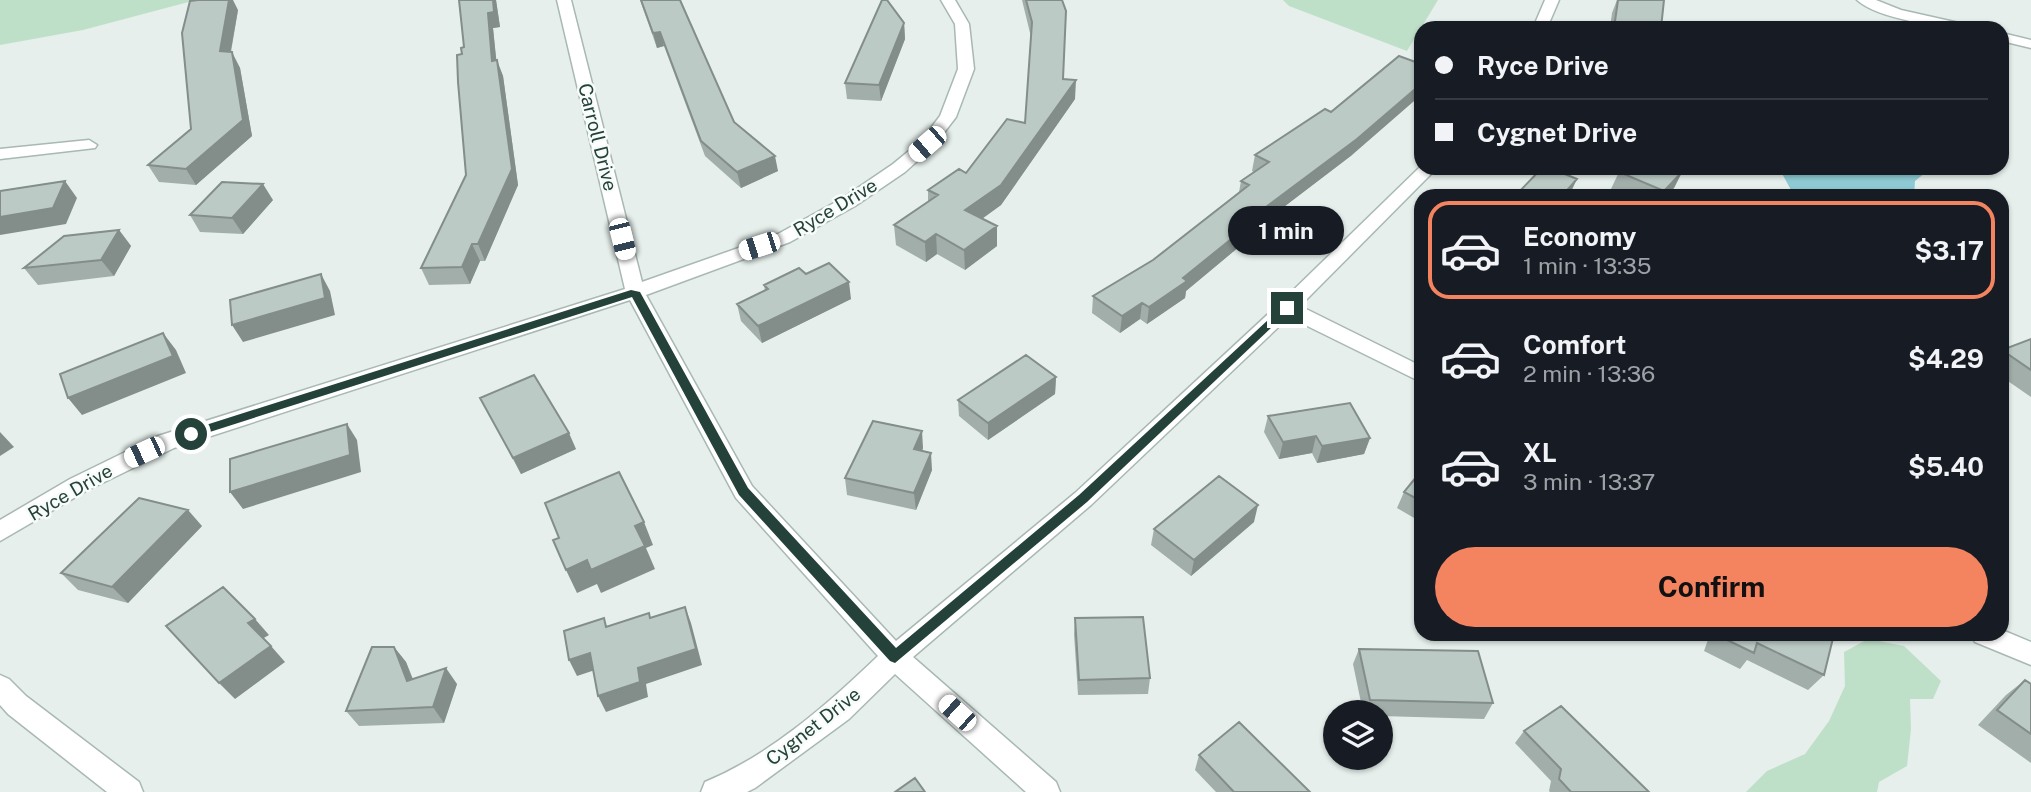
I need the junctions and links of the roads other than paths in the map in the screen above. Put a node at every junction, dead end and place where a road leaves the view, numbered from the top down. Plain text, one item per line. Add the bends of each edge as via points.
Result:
1 (564, 0) edge
2 (948, 0) edge
3 (1552, 0) edge
4 (1864, 0) edge
5 (1543, 21) edge
6 (1932, 21) edge
7 (2009, 39) edge
8 (2031, 44) edge
9 (89, 145) dead end
10 (0, 154) edge
11 (1422, 175) edge
12 (635, 292) junction
13 (1287, 308) junction
14 (1414, 372) edge
15 (0, 532) edge
16 (2001, 641) edge
17 (2031, 653) edge
18 (895, 657) junction
19 (0, 687) edge
20 (129, 792) edge
21 (715, 792) edge
22 (1046, 792) edge

1 - 12 street, Carroll Drive
2 - 12 street, Ryce Drive via 962,24 966,69 948,117 927,144 849,202 784,238
3 - 5 street
4 - 6 street
7 - 8 street
9 - 10 street
11 - 13 street, Cygnet Drive
12 - 15 street, Ryce Drive via 166,442 78,485
12 - 18 street, Carroll Drive via 744,492
13 - 14 street
13 - 18 street, Cygnet Drive via 1083,499
16 - 17 street
18 - 21 street, Cygnet Drive via 840,710 745,779
18 - 22 street, Carroll Drive
19 - 20 street

